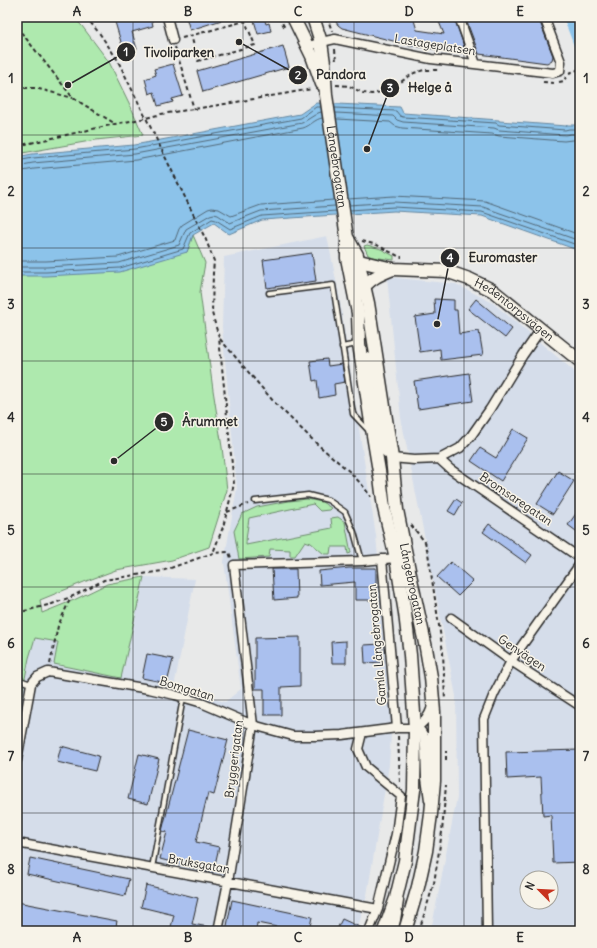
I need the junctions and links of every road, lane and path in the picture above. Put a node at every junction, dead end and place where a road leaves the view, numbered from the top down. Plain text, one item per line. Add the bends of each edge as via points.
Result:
1 (86, 17) edge
2 (167, 17) edge
3 (293, 17) edge
4 (313, 17) edge
5 (327, 17) edge
6 (459, 17) edge
7 (544, 17) edge
8 (17, 27) edge
9 (191, 35) junction
10 (335, 39) junction
11 (173, 40) junction
12 (321, 42) junction
13 (307, 47) junction
14 (476, 64) junction
15 (580, 68) edge
16 (443, 70) dead end
17 (544, 82) dead end
18 (17, 88) edge
19 (325, 92) junction
20 (73, 98) junction
21 (194, 109) junction
22 (146, 118) junction
23 (115, 124) junction
24 (17, 146) edge
25 (347, 234) junction
26 (358, 261) junction
27 (393, 269) junction
28 (364, 286) junction
29 (269, 292) dead end
30 (355, 297) junction
31 (358, 313) junction
32 (541, 329) junction
33 (219, 338) junction
34 (360, 344) junction
35 (342, 347) junction
36 (580, 361) edge
37 (373, 435) junction
38 (392, 458) junction
39 (439, 459) junction
40 (372, 498) dead end
41 (255, 501) joint
42 (227, 512) junction
43 (213, 553) junction
44 (396, 558) junction
45 (580, 558) edge
46 (382, 559) junction
47 (362, 561) junction
48 (580, 564) edge
49 (234, 565) junction
50 (71, 597) junction
51 (17, 613) edge
52 (451, 618) dead end
53 (511, 662) junction
54 (48, 672) junction
55 (17, 679) edge
56 (32, 684) junction
57 (184, 698) junction
58 (433, 703) junction
59 (580, 706) edge
60 (253, 724) junction
61 (397, 728) junction
62 (415, 728) junction
63 (362, 733) junction
64 (17, 760) edge
65 (401, 796) junction
66 (432, 814) junction
67 (17, 843) edge
68 (152, 868) junction
69 (401, 878) junction
70 (228, 882) junction
71 (378, 909) junction
72 (218, 931) edge
73 (369, 931) edge
74 (384, 931) edge
75 (392, 931) edge
76 (405, 931) edge
77 (487, 931) edge

1 - 22 path via 117,59
2 - 11 street
3 - 13 main road, Långebrogatan
4 - 12 main road, Långebrogatan
5 - 10 path
6 - 14 street
7 - 14 street, Lastageplatsen via 561,62 560,70 553,73
8 - 20 path
9 - 9 path via 245,21 255,45 198,61
9 - 11 path
10 - 12 street, Lastageplatsen
10 - 14 street, Lastageplatsen via 431,59
11 - 21 path
12 - 13 street, Lastageplatsen
12 - 19 main road, Långebrogatan
13 - 19 main road, Långebrogatan
15 - 17 path via 568,73 564,81
16 - 19 path via 414,73 389,90 372,94 363,93 349,86 337,85
18 - 20 path via 35,88
19 - 21 path via 313,88
19 - 25 main road, Långebrogatan
20 - 23 path
21 - 22 path
22 - 23 path
22 - 33 path via 214,261 212,313
23 - 24 path
25 - 26 main road, Långebrogatan
25 - 30 main road, Långebrogatan via 347,258
26 - 27 main road, Hedentorpsvägen
26 - 28 main road, Långebrogatan
27 - 28 main road, Hedentorpsvägen via 378,275
27 - 32 main road, Hedentorpsvägen via 446,271 469,279 492,290
28 - 30 main road, Hedentorpsvägen
28 - 38 main road, Långebrogatan
29 - 35 lane via 333,285
30 - 31 main road, Långebrogatan
31 - 34 main road, Långebrogatan
31 - 38 street via 382,445
32 - 36 main road, Hedentorpsvägen
32 - 39 street via 471,436 460,448
33 - 40 path via 274,402 350,472
33 - 42 path via 234,484
34 - 35 lane
34 - 37 main road, Långebrogatan
35 - 37 lane via 353,414
37 - 44 main road, Långebrogatan via 384,508
38 - 39 street
38 - 58 main road, Långebrogatan via 397,510 426,648
39 - 45 street, Bromsaregatan
41 - 42 path
41 - 47 lane via 308,495 328,500 345,512
42 - 43 path
43 - 49 path via 229,552
43 - 50 path via 162,571 104,580
44 - 46 street, Långebrogatan
44 - 62 main road, Långebrogatan via 410,655
46 - 47 street, Långebrogatan
46 - 61 street, Gamla Långebrogatan
47 - 49 street, Långebrogatan
48 - 53 street
49 - 60 street, Bryggerigatan
50 - 51 path
50 - 54 path via 58,626
52 - 53 street, Genvägen
53 - 59 street, Genvägen
53 - 77 street via 484,719
54 - 56 street via 37,677
54 - 57 street, Bomgatan
55 - 56 lane
56 - 64 street
57 - 60 street, Bomgatan
57 - 68 lane
58 - 62 street via 425,720
58 - 66 main road, Långebrogatan
60 - 63 street, Bomgatan via 293,736
60 - 70 street, Bryggerigatan
61 - 62 street, Bomgatan
61 - 63 street, Bomgatan
61 - 65 path
62 - 66 street via 424,736 426,778
62 - 69 main road, Långebrogatan via 414,790
63 - 65 street via 358,749 366,767
65 - 71 street via 396,834
66 - 76 main road, Långebrogatan via 420,880
67 - 68 street, Bruksgatan
68 - 70 street, Bruksgatan
69 - 74 main road, Långebrogatan
69 - 75 street via 399,904
70 - 71 street, Bruksgatan
70 - 72 street, Bryggerigatan
71 - 73 street

